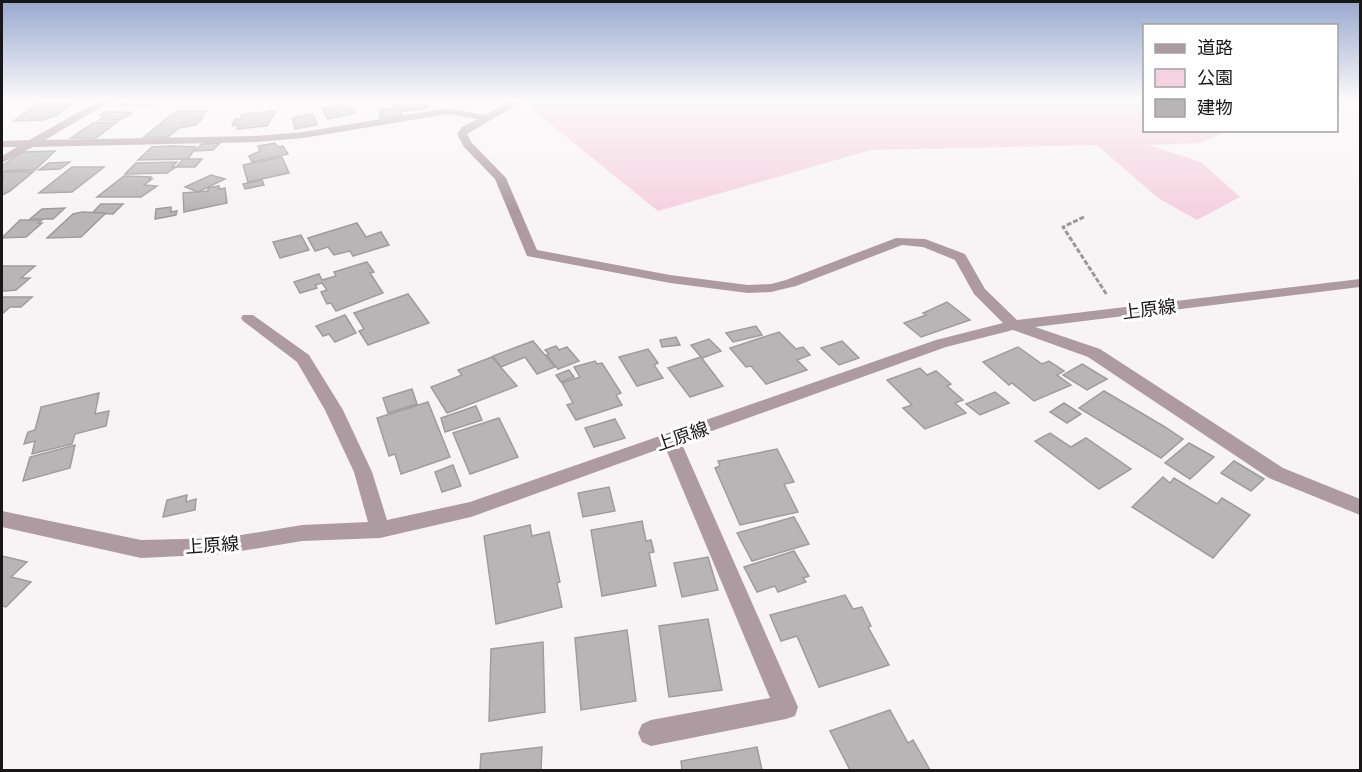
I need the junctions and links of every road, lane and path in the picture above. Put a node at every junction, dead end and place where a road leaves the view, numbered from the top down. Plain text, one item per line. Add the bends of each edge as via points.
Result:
1 (46, 137) edge
2 (279, 137) edge
3 (464, 137) edge
4 (2, 144) edge
5 (34, 144) junction
6 (2, 160) edge
7 (1084, 217) dead end
8 (1360, 283) edge
9 (1118, 313) junction
10 (248, 318) dead end
11 (1014, 325) junction
12 (671, 440) junction
13 (1360, 507) edge
14 (2, 519) edge
15 (380, 530) junction
16 (651, 733) dead end

1 - 5 street
2 - 5 street
3 - 11 street via 500,178 532,253 748,289 791,284 893,244 913,241 960,257 979,291
4 - 5 street
5 - 6 street
7 - 9 path via 1063,227
8 - 9 street, 上原線
9 - 11 street, 上原線
10 - 15 street via 303,359 334,410 363,472
11 - 12 street, 上原線 via 941,343
11 - 13 street via 1094,352 1276,473
12 - 15 street, 上原線 via 471,509
12 - 16 street via 786,706
14 - 15 street, 上原線 via 141,549 224,546 302,533

